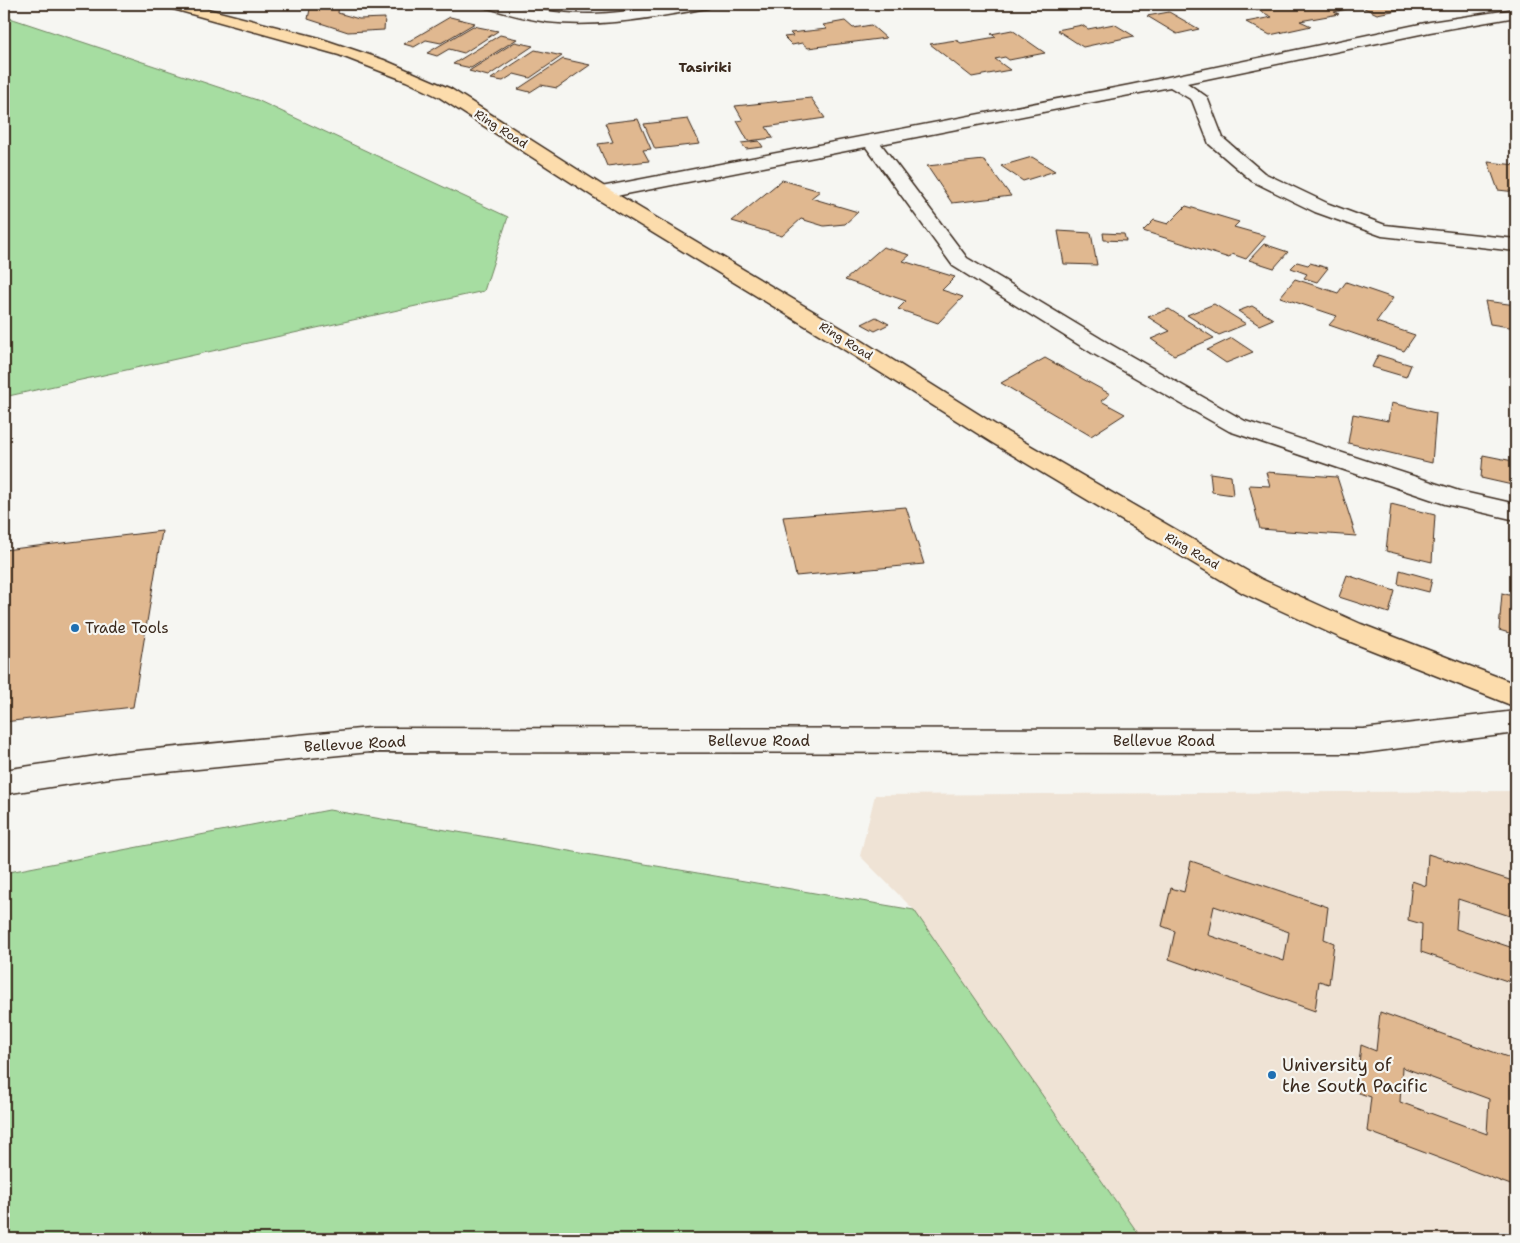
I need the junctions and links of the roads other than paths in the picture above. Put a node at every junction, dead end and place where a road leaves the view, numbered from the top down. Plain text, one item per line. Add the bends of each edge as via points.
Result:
1 (171, 4) edge
2 (489, 4) edge
3 (708, 4) edge
4 (1516, 13) edge
5 (1174, 82) junction
6 (871, 142) junction
7 (601, 193) junction
8 (1516, 245) edge
9 (1516, 512) edge
10 (1516, 696) edge
11 (1516, 722) edge
12 (4, 782) edge

1 - 7 main road, Ring Road via 330,45 419,80 445,93
2 - 3 street via 526,14 566,18 617,17
4 - 5 street
5 - 6 street
5 - 8 street via 1199,97 1215,140 1258,177 1322,208 1382,230
6 - 7 street
6 - 9 street via 960,262 1100,348 1237,426 1454,498
7 - 10 main road, Ring Road via 999,437 1252,586 1351,632
11 - 12 street, Bellevue Road via 1363,741 370,740 116,765

